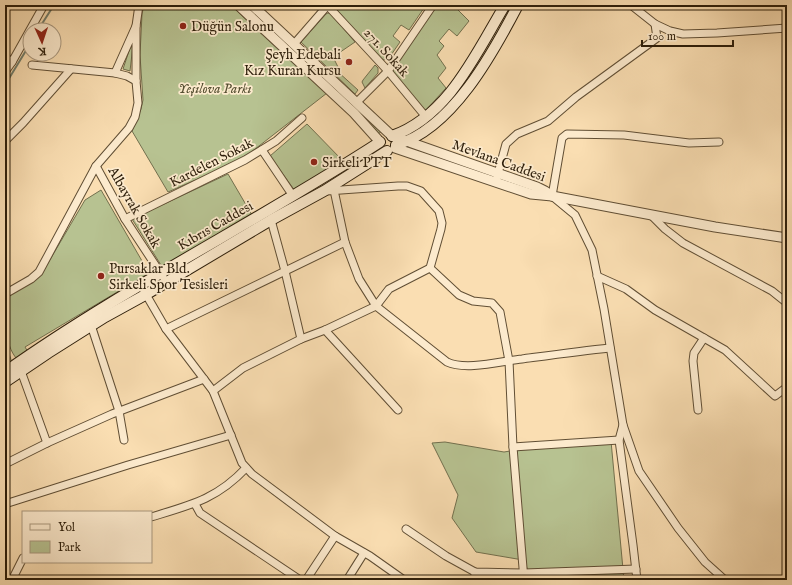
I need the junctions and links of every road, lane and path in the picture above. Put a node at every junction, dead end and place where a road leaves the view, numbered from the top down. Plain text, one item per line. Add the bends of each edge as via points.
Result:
1 (44, 5) edge
2 (140, 5) edge
3 (238, 5) edge
4 (252, 5) edge
5 (328, 5) edge
6 (433, 5) edge
7 (505, 5) edge
8 (518, 5) edge
9 (631, 5) edge
10 (655, 24) junction
11 (136, 26) junction
12 (787, 28) edge
13 (294, 44) junction
14 (5, 57) edge
15 (12, 62) junction
16 (32, 65) dead end
17 (71, 69) junction
18 (388, 71) junction
19 (5, 72) edge
20 (115, 72) junction
21 (136, 81) junction
22 (357, 102) junction
23 (426, 117) junction
24 (302, 118) dead end
25 (392, 136) junction
26 (5, 141) edge
27 (380, 142) junction
28 (408, 142) junction
29 (719, 142) dead end
30 (393, 148) junction
31 (262, 150) junction
32 (96, 166) junction
33 (497, 177) junction
34 (329, 190) junction
35 (293, 196) junction
36 (552, 196) junction
37 (652, 216) junction
38 (125, 219) junction
39 (271, 220) junction
40 (787, 238) edge
41 (345, 242) junction
42 (430, 268) junction
43 (285, 270) junction
44 (597, 276) junction
45 (163, 278) junction
46 (143, 290) junction
47 (5, 294) edge
48 (787, 304) edge
49 (376, 306) junction
50 (91, 325) junction
51 (166, 329) junction
52 (325, 330) junction
53 (704, 338) junction
54 (301, 339) junction
55 (610, 348) junction
56 (509, 360) junction
57 (21, 371) junction
58 (5, 372) edge
59 (204, 379) junction
60 (5, 382) edge
61 (787, 388) edge
62 (213, 391) junction
63 (398, 410) dead end
64 (698, 410) dead end
65 (119, 411) junction
66 (623, 425) junction
67 (231, 435) junction
68 (124, 440) dead end
69 (619, 440) junction
70 (47, 443) junction
71 (513, 447) junction
72 (5, 464) edge
73 (246, 468) junction
74 (5, 504) edge
75 (195, 504) junction
76 (152, 517) edge
77 (406, 529) dead end
78 (335, 536) junction
79 (364, 552) junction
80 (22, 560) edge
81 (636, 569) junction
82 (475, 572) junction
83 (524, 577) edge
84 (5, 579) edge
85 (8, 580) edge
86 (12, 580) edge
87 (300, 580) edge
88 (306, 580) edge
89 (347, 580) edge
90 (404, 580) edge
91 (475, 580) edge
92 (637, 580) edge
93 (725, 580) edge

1 - 15 street
2 - 11 street
3 - 27 street via 354,113
4 - 13 street, Mevlana Caddesi
5 - 13 street
5 - 18 street, 271. Sokak
6 - 18 street
7 - 23 main road via 460,80
8 - 28 main road via 472,82 446,113 426,131
9 - 10 street
10 - 12 street via 670,32 682,34
10 - 33 street via 657,38 576,97 548,121 517,134 506,144
11 - 20 street
11 - 21 street
13 - 22 street, Mevlana Caddesi
14 - 15 street
15 - 19 street
16 - 17 street
17 - 20 street
17 - 26 street
18 - 22 street
18 - 23 street, 271. Sokak
20 - 21 street
21 - 32 street via 138,103 135,117 129,128
22 - 25 street, Mevlana Caddesi
23 - 25 main road
24 - 31 street, Kardelen Sokak
25 - 27 main road via 384,136
25 - 28 street, Mevlana Caddesi
25 - 30 main road via 395,139
27 - 30 main road via 382,149
27 - 35 main road, Kıbrıs Caddesi
28 - 30 main road
28 - 33 street, Mevlana Caddesi
29 - 36 street via 689,143 624,135 567,134 562,138
30 - 33 street
30 - 34 main road
31 - 35 street
31 - 38 street, Kardelen Sokak via 225,171
32 - 38 street, Albayrak Sokak
32 - 47 street via 39,272
33 - 36 street, Mevlana Caddesi via 531,194
34 - 39 main road
34 - 41 street
34 - 42 street via 407,186 421,191 439,212 442,223
35 - 45 main road, Kıbrıs Caddesi
36 - 37 street, Mevlana Caddesi
36 - 44 street via 575,215 592,250
37 - 40 street, Mevlana Caddesi
37 - 48 street via 683,242 772,291
38 - 45 street, Albayrak Sokak
39 - 43 street
39 - 45 main road
41 - 43 street
41 - 49 street via 359,278
42 - 49 street via 389,289
42 - 56 street via 459,295 473,301 492,303 498,309
43 - 51 street
43 - 54 street
44 - 53 street via 626,289 655,310
44 - 55 street
45 - 46 main road, Kıbrıs Caddesi
46 - 50 main road
46 - 51 street
46 - 58 main road, Kıbrıs Caddesi via 68,330
49 - 52 street
49 - 56 street via 450,364 461,366
50 - 57 main road
50 - 65 street
51 - 59 street
52 - 54 street
52 - 63 street
53 - 61 street via 725,350 774,396
53 - 64 street via 694,353 693,361
54 - 62 street via 242,368
55 - 56 street
55 - 66 street
56 - 71 street
57 - 60 main road
57 - 70 street
59 - 62 street
59 - 65 street
62 - 67 street
65 - 68 street
65 - 70 street
66 - 69 street
66 - 93 street via 639,471 700,556
67 - 73 street
67 - 74 street
69 - 71 street
69 - 81 street
70 - 72 street
71 - 83 street
73 - 75 street via 221,490
73 - 78 street
75 - 76 street
75 - 87 street via 200,513
77 - 82 street
78 - 79 street
78 - 88 street
79 - 89 street
79 - 90 street
80 - 86 street
81 - 83 street
81 - 92 street
82 - 83 street
82 - 91 street
84 - 85 street

